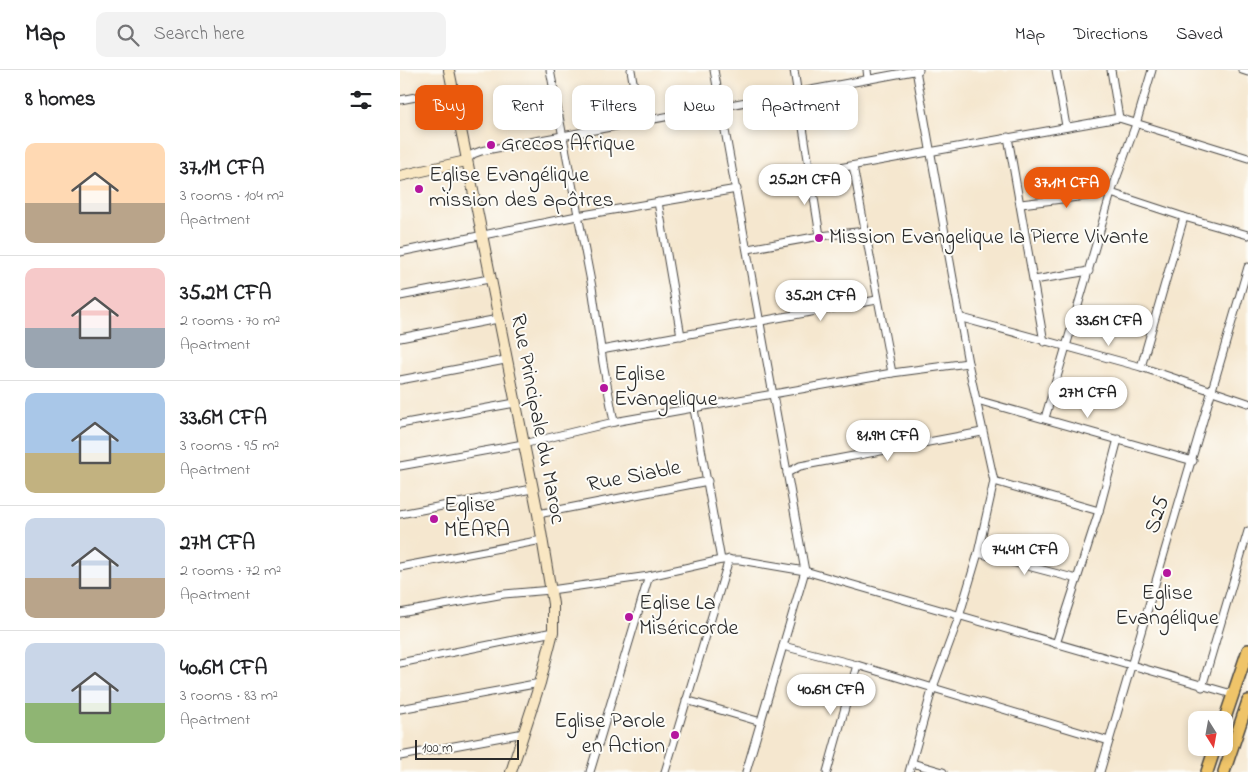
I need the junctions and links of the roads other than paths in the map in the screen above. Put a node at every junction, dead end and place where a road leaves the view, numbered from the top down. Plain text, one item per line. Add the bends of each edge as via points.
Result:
1 (449, 70) edge
2 (550, 70) edge
3 (631, 70) edge
4 (714, 70) edge
5 (794, 70) edge
6 (866, 70) edge
7 (918, 70) edge
8 (1056, 70) edge
9 (1111, 70) edge
10 (1152, 70) edge
11 (1242, 70) edge
12 (1248, 72) edge
13 (868, 78) junction
14 (452, 85) edge
15 (634, 85) edge
16 (717, 85) edge
17 (797, 85) edge
18 (833, 85) edge
19 (415, 97) edge
20 (400, 100) edge
21 (1119, 118) junction
22 (1136, 124) junction
23 (1066, 126) junction
24 (460, 130) edge
25 (599, 130) edge
26 (726, 130) edge
27 (804, 130) edge
28 (563, 137) junction
29 (1008, 138) junction
30 (930, 152) junction
31 (1248, 158) edge
32 (466, 161) junction
33 (853, 166) junction
34 (811, 173) junction
35 (400, 176) edge
36 (737, 188) junction
37 (1111, 193) junction
38 (658, 202) junction
39 (1021, 204) junction
40 (577, 216) junction
41 (1184, 218) junction
42 (866, 231) junction
43 (481, 234) junction
44 (1248, 234) edge
45 (820, 236) junction
46 (748, 249) junction
47 (400, 252) edge
48 (1248, 268) edge
49 (1089, 272) junction
50 (489, 279) junction
51 (1034, 280) junction
52 (400, 296) edge
53 (877, 300) junction
54 (962, 318) junction
55 (498, 319) junction
56 (760, 322) junction
57 (681, 336) junction
58 (400, 338) edge
59 (1044, 342) junction
60 (1067, 347) junction
61 (600, 350) junction
62 (506, 360) junction
63 (968, 363) junction
64 (1141, 367) junction
65 (892, 373) junction
66 (400, 380) edge
67 (1212, 392) junction
68 (772, 395) junction
69 (977, 400) junction
70 (515, 403) junction
71 (1248, 403) edge
72 (694, 410) junction
73 (1045, 418) junction
74 (614, 422) junction
75 (400, 424) edge
76 (982, 432) junction
77 (1118, 439) junction
78 (523, 444) junction
79 (1193, 461) junction
80 (400, 466) edge
81 (787, 473) junction
82 (994, 480) junction
83 (708, 481) junction
84 (532, 489) junction
85 (1098, 511) junction
86 (400, 514) edge
87 (538, 514) junction
88 (1248, 532) edge
89 (542, 540) junction
90 (978, 553) junction
91 (1245, 554) edge
92 (725, 560) junction
93 (400, 567) edge
94 (805, 572) junction
95 (648, 576) junction
96 (1077, 579) junction
97 (551, 590) junction
98 (400, 613) edge
99 (959, 617) junction
100 (553, 632) junction
101 (1056, 644) junction
102 (783, 646) junction
103 (1248, 650) edge
104 (400, 663) edge
105 (857, 665) junction
106 (1130, 666) junction
107 (540, 683) junction
108 (1202, 687) junction
109 (932, 690) junction
110 (1232, 694) junction
111 (686, 700) junction
112 (1248, 701) edge
113 (400, 709) edge
114 (1227, 711) edge
115 (761, 722) junction
116 (524, 733) junction
117 (1109, 741) junction
118 (400, 756) edge
119 (1212, 756) edge
120 (912, 763) junction
121 (511, 772) edge
122 (590, 772) edge
123 (665, 772) edge
124 (746, 772) edge
125 (827, 772) edge
126 (909, 772) edge
127 (943, 772) edge
128 (1100, 772) edge
129 (1207, 772) edge
130 (1224, 772) edge

1 - 14 street, Rue Principale du Maroc
2 - 28 street
3 - 15 street
4 - 16 street
5 - 17 street
6 - 13 street
7 - 13 street
7 - 30 street
8 - 23 street
9 - 21 street
10 - 22 street
11 - 12 street
13 - 18 street
19 - 20 street
21 - 22 street
21 - 23 street
22 - 31 street
22 - 37 street
23 - 29 street
24 - 32 street, Rue Principale du Maroc
25 - 28 street
26 - 36 street
27 - 34 street
28 - 32 street via 476,152
28 - 40 street
29 - 30 street
29 - 39 street
30 - 33 street
30 - 54 street
32 - 35 street
32 - 43 street, Rue Principale du Maroc
33 - 34 street
33 - 42 street
34 - 45 street
36 - 38 street
36 - 46 street
37 - 39 street
37 - 41 street
37 - 49 street
38 - 40 street
38 - 57 street
39 - 51 street
40 - 43 street
40 - 61 street via 592,287
41 - 44 street
41 - 64 street
42 - 45 street
42 - 53 street
43 - 47 street
43 - 50 street, Rue Principale du Maroc
45 - 46 street
46 - 56 street
48 - 67 street, S25
49 - 51 street
49 - 60 street
50 - 52 street
50 - 55 street, Rue Principale du Maroc
51 - 59 street
53 - 56 street
53 - 65 street
54 - 59 street
54 - 63 street
55 - 58 street
55 - 62 street, Rue Principale du Maroc
56 - 57 street
56 - 68 street
57 - 61 street
59 - 60 street
60 - 64 street
60 - 73 street
61 - 74 street
62 - 66 street
62 - 70 street, Rue Principale du Maroc
63 - 65 street
63 - 69 street
64 - 67 street
65 - 68 street
67 - 71 street
67 - 79 street, S25
68 - 72 street
68 - 81 street
69 - 73 street
69 - 76 street
70 - 75 street
70 - 78 street, Rue Principale du Maroc
72 - 74 street
72 - 83 street
73 - 77 street
74 - 78 street
76 - 81 street via 800,466
76 - 82 street
77 - 79 street
77 - 85 street
78 - 80 street
78 - 84 street, Rue Principale du Maroc
79 - 106 street, S25
81 - 94 street
82 - 85 street
82 - 90 street
83 - 87 street, Rue Siable
83 - 92 street
84 - 86 street
84 - 87 street, Rue Principale du Maroc
85 - 96 street
87 - 89 street, Rue Principale du Maroc
88 - 91 street
89 - 93 street
89 - 97 street, Rue Principale du Maroc
90 - 96 street
90 - 99 street
91 - 108 street
92 - 94 street via 750,561
92 - 95 street
92 - 111 street
94 - 99 street
94 - 102 street
95 - 97 street
95 - 122 street
96 - 101 street
97 - 98 street via 504,594
97 - 100 street, Rue Principale du Maroc
99 - 101 street
99 - 109 street
100 - 104 street
100 - 107 street, Rue Principale du Maroc
101 - 106 street
102 - 105 street
102 - 115 street
103 - 110 main road
105 - 109 street
105 - 125 street
106 - 108 street
106 - 117 street, S25
107 - 113 street
107 - 116 street, Rue Principale du Maroc
108 - 110 street
109 - 117 street
109 - 120 street
110 - 114 main road
111 - 115 street
111 - 123 street
112 - 130 main road
115 - 124 street
116 - 118 street
116 - 121 street, Rue Principale du Maroc
117 - 128 street, S25
119 - 129 main road
120 - 126 street
120 - 127 street

